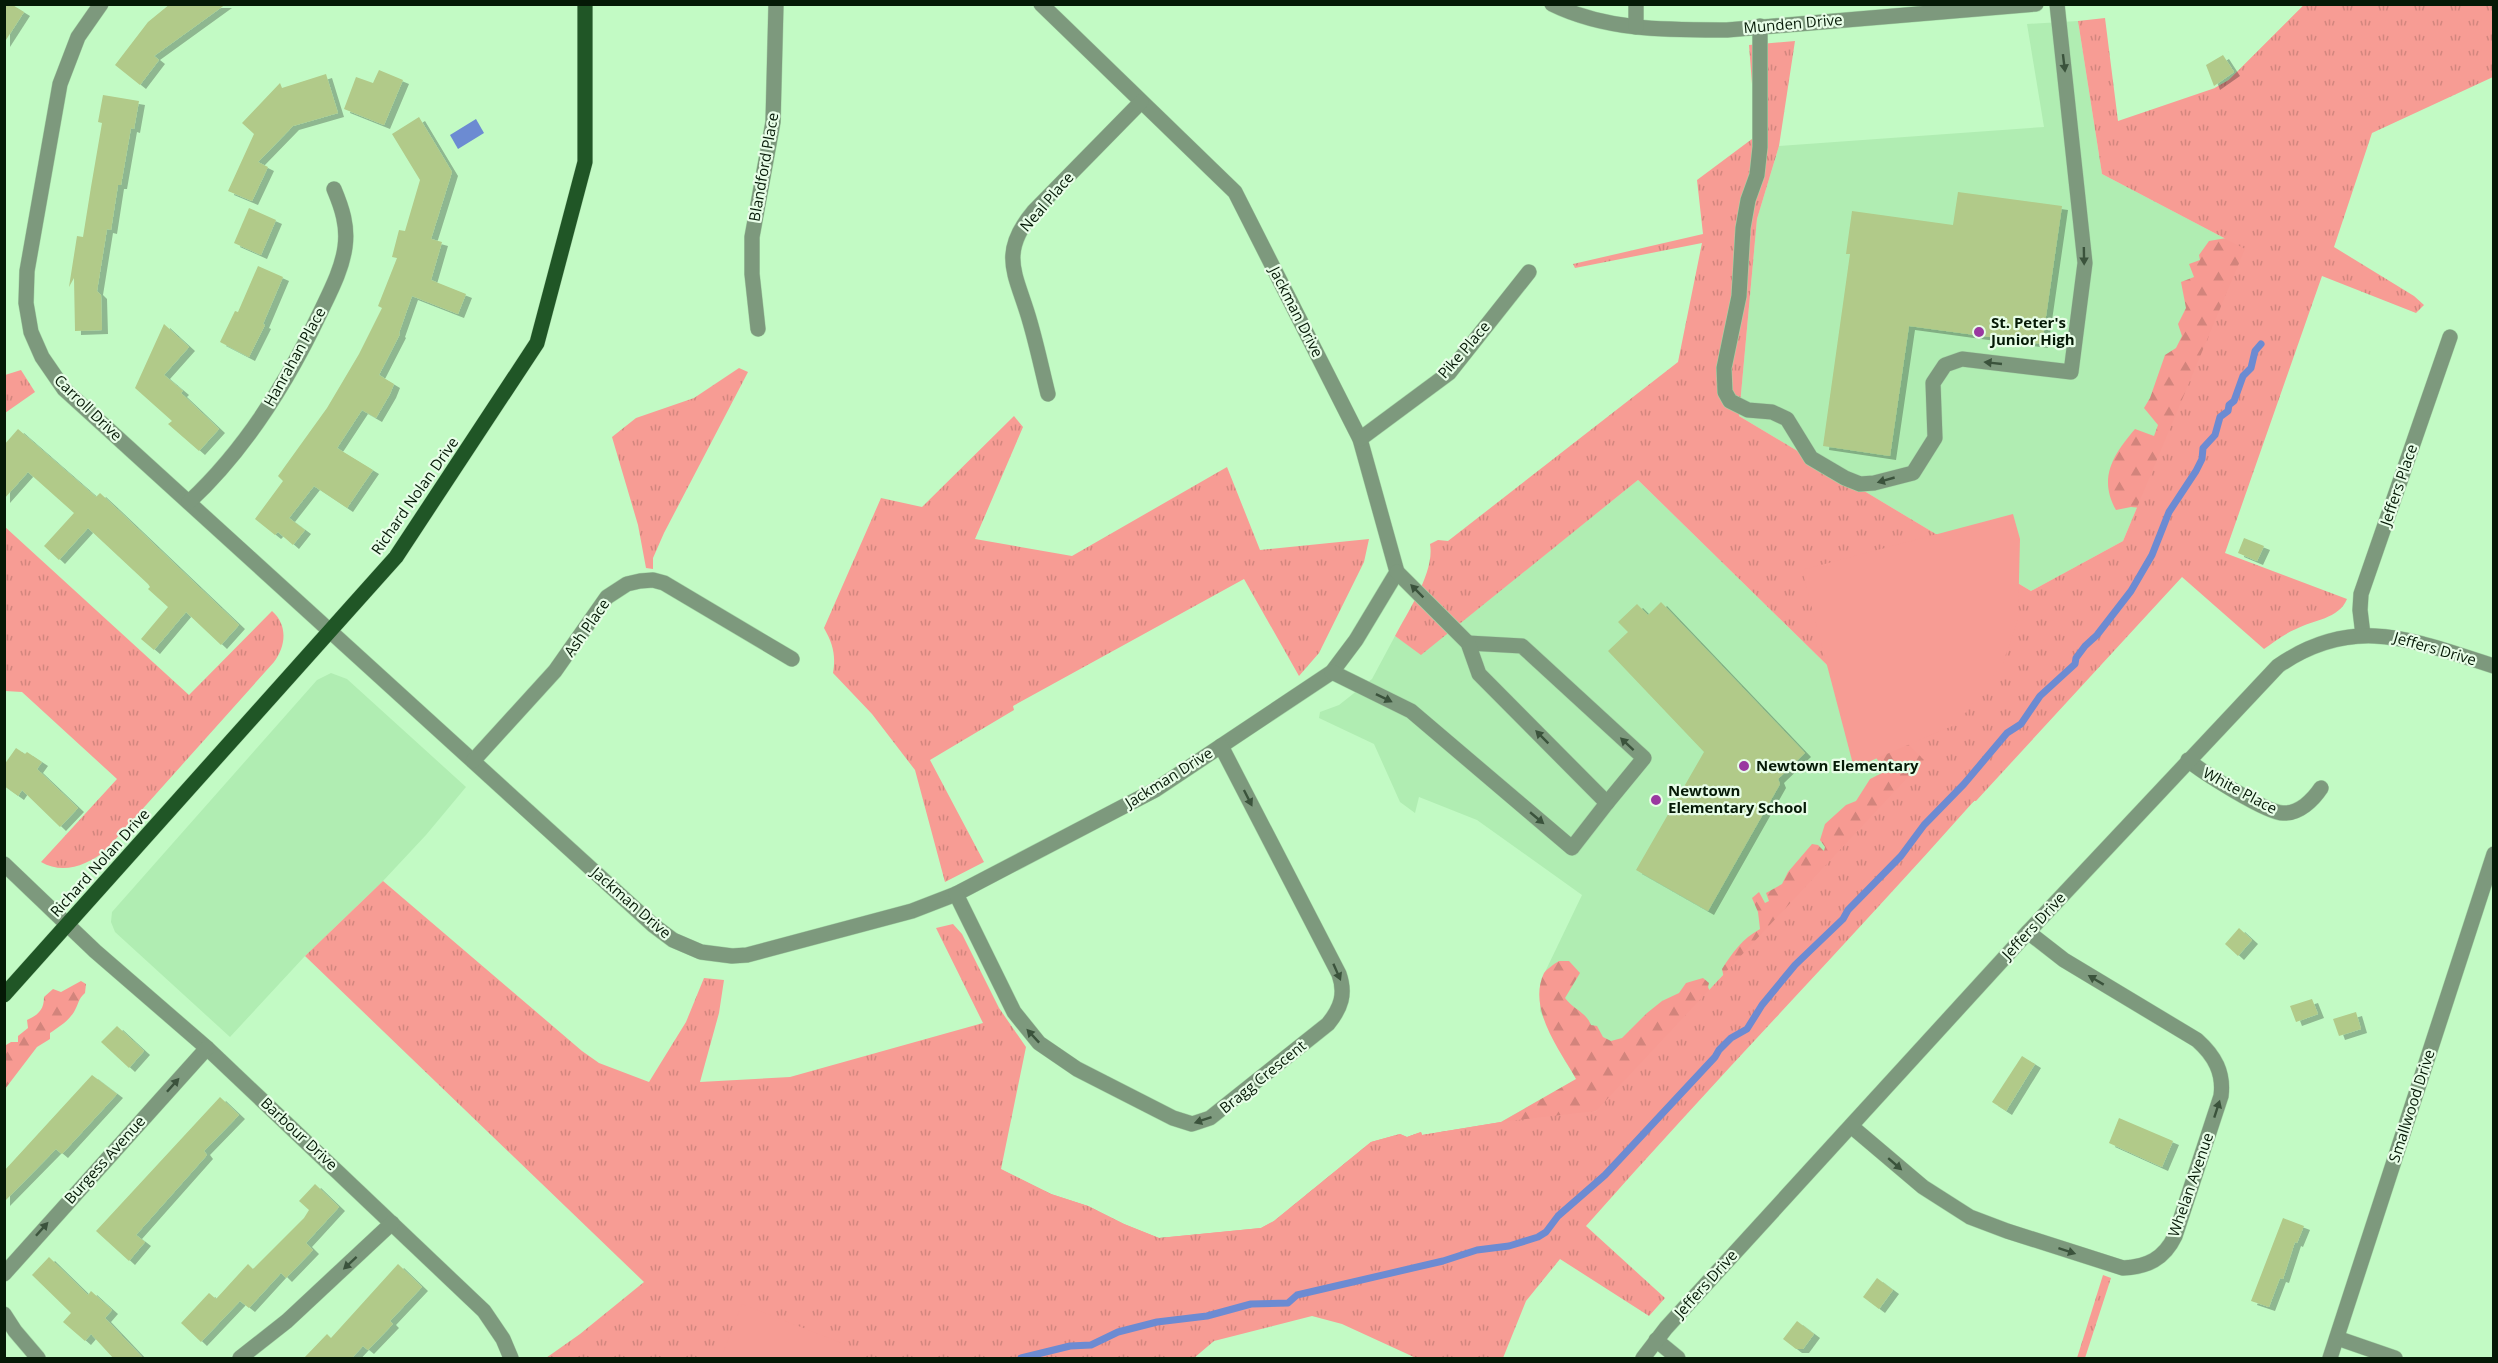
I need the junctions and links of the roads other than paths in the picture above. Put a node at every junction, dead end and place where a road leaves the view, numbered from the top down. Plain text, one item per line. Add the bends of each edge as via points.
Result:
1 (102, 4) edge
2 (585, 4) edge
3 (776, 4) edge
4 (1041, 4) edge
5 (1552, 4) edge
6 (1636, 4) edge
7 (2057, 4) edge
8 (2033, 5) edge
9 (1760, 26) junction
10 (1636, 27) junction
11 (1141, 102) junction
12 (334, 189) dead end
13 (1529, 272) dead end
14 (758, 329) dead end
15 (2450, 338) dead end
16 (1048, 394) dead end
17 (1359, 439) junction
18 (189, 502) junction
19 (1397, 572) junction
20 (330, 632) junction
21 (2363, 636) junction
22 (1468, 644) junction
23 (792, 659) dead end
24 (2493, 666) edge
25 (1332, 672) junction
26 (1221, 746) junction
27 (2188, 760) junction
28 (473, 761) junction
29 (2321, 788) dead end
30 (1607, 803) junction
31 (2493, 854) edge
32 (4, 864) edge
33 (956, 894) junction
34 (68, 926) junction
35 (2028, 932) junction
36 (4, 995) edge
37 (207, 1048) junction
38 (1851, 1126) junction
39 (392, 1223) junction
40 (4, 1274) edge
41 (4, 1314) edge
42 (2337, 1338) junction
43 (1656, 1340) junction
44 (38, 1359) edge
45 (240, 1359) edge
46 (511, 1359) edge
47 (1643, 1359) edge
48 (1678, 1359) edge
49 (2330, 1359) edge
50 (2395, 1359) edge

1 - 18 street, Carroll Drive via 78,37 60,84 27,271 27,317 36,346 64,389
2 - 20 main road, Richard Nolan Drive via 585,162 537,343 396,558
3 - 14 street, Blandford Place via 774,122 752,237
4 - 11 street, Jackman Drive
5 - 10 street, Munden Drive via 1600,22
6 - 10 street
7 -> 9 street via 2085,263 2071,372 1962,359 1946,365 1934,383 1935,438 1913,473 1875,483 1860,484 1829,470 1811,458 1787,419 1772,412 1748,410 1730,401 1725,392 1724,368 1738,296 1743,228 1760,147
8 - 9 street, Munden Drive
9 - 10 street, Munden Drive via 1727,30
11 - 16 street, Neal Place via 1034,211 1015,243 1015,280
11 - 17 street, Jackman Drive via 1235,192
12 - 18 street, Hanrahan Place via 344,214 346,246 328,296 302,351 269,406 228,462
13 - 17 street, Pike Place via 1449,373
15 - 21 street, Jeffers Place via 2361,594
17 - 19 street, Jackman Drive
18 - 20 street, Carroll Drive
22 -> 19 street
19 - 25 street, Jackman Drive
20 - 28 street, Jackman Drive
20 - 34 main road, Richard Nolan Drive
21 - 24 street, Jeffers Drive via 2402,638
21 - 27 street, Jeffers Drive via 2322,643 2278,666
30 -> 22 street via 1479,674
30 -> 22 street via 1644,759 1522,646
23 - 28 street, Ash Place via 664,583 640,580 627,584 607,597 555,671
25 - 26 street, Jackman Drive
25 -> 30 street via 1411,711 1572,848
26 - 33 street, Jackman Drive via 1155,790
26 -> 33 street, Bragg Crescent via 1339,974 1343,994 1328,1024 1210,1118 1192,1124 1173,1118 1077,1069 1040,1043 1014,1012
27 - 29 street, White Place via 2209,777 2275,812 2301,808
27 - 35 street, Jeffers Drive
28 - 33 street, Jackman Drive via 653,925 673,940 701,952 732,956 762,952 912,911
31 - 42 street, Smallwood Drive
32 - 34 street, Barbour Drive
34 - 36 main road, Richard Nolan Drive
34 - 37 street, Barbour Drive
35 - 38 street, Jeffers Drive
38 -> 35 street, Whelan Avenue via 1923,1187 1988,1225 2123,1268 2146,1265 2165,1253 2175,1236 2221,1096 2217,1065 2198,1040 2064,960
37 - 39 street, Barbour Drive
40 -> 37 street, Burgess Avenue
38 - 43 street, Jeffers Drive
39 -> 45 street via 287,1321
39 - 46 street, Barbour Drive via 484,1311
41 - 44 street
42 - 49 street, Smallwood Drive
42 - 50 street
43 - 47 street, Jeffers Drive
43 - 48 street

